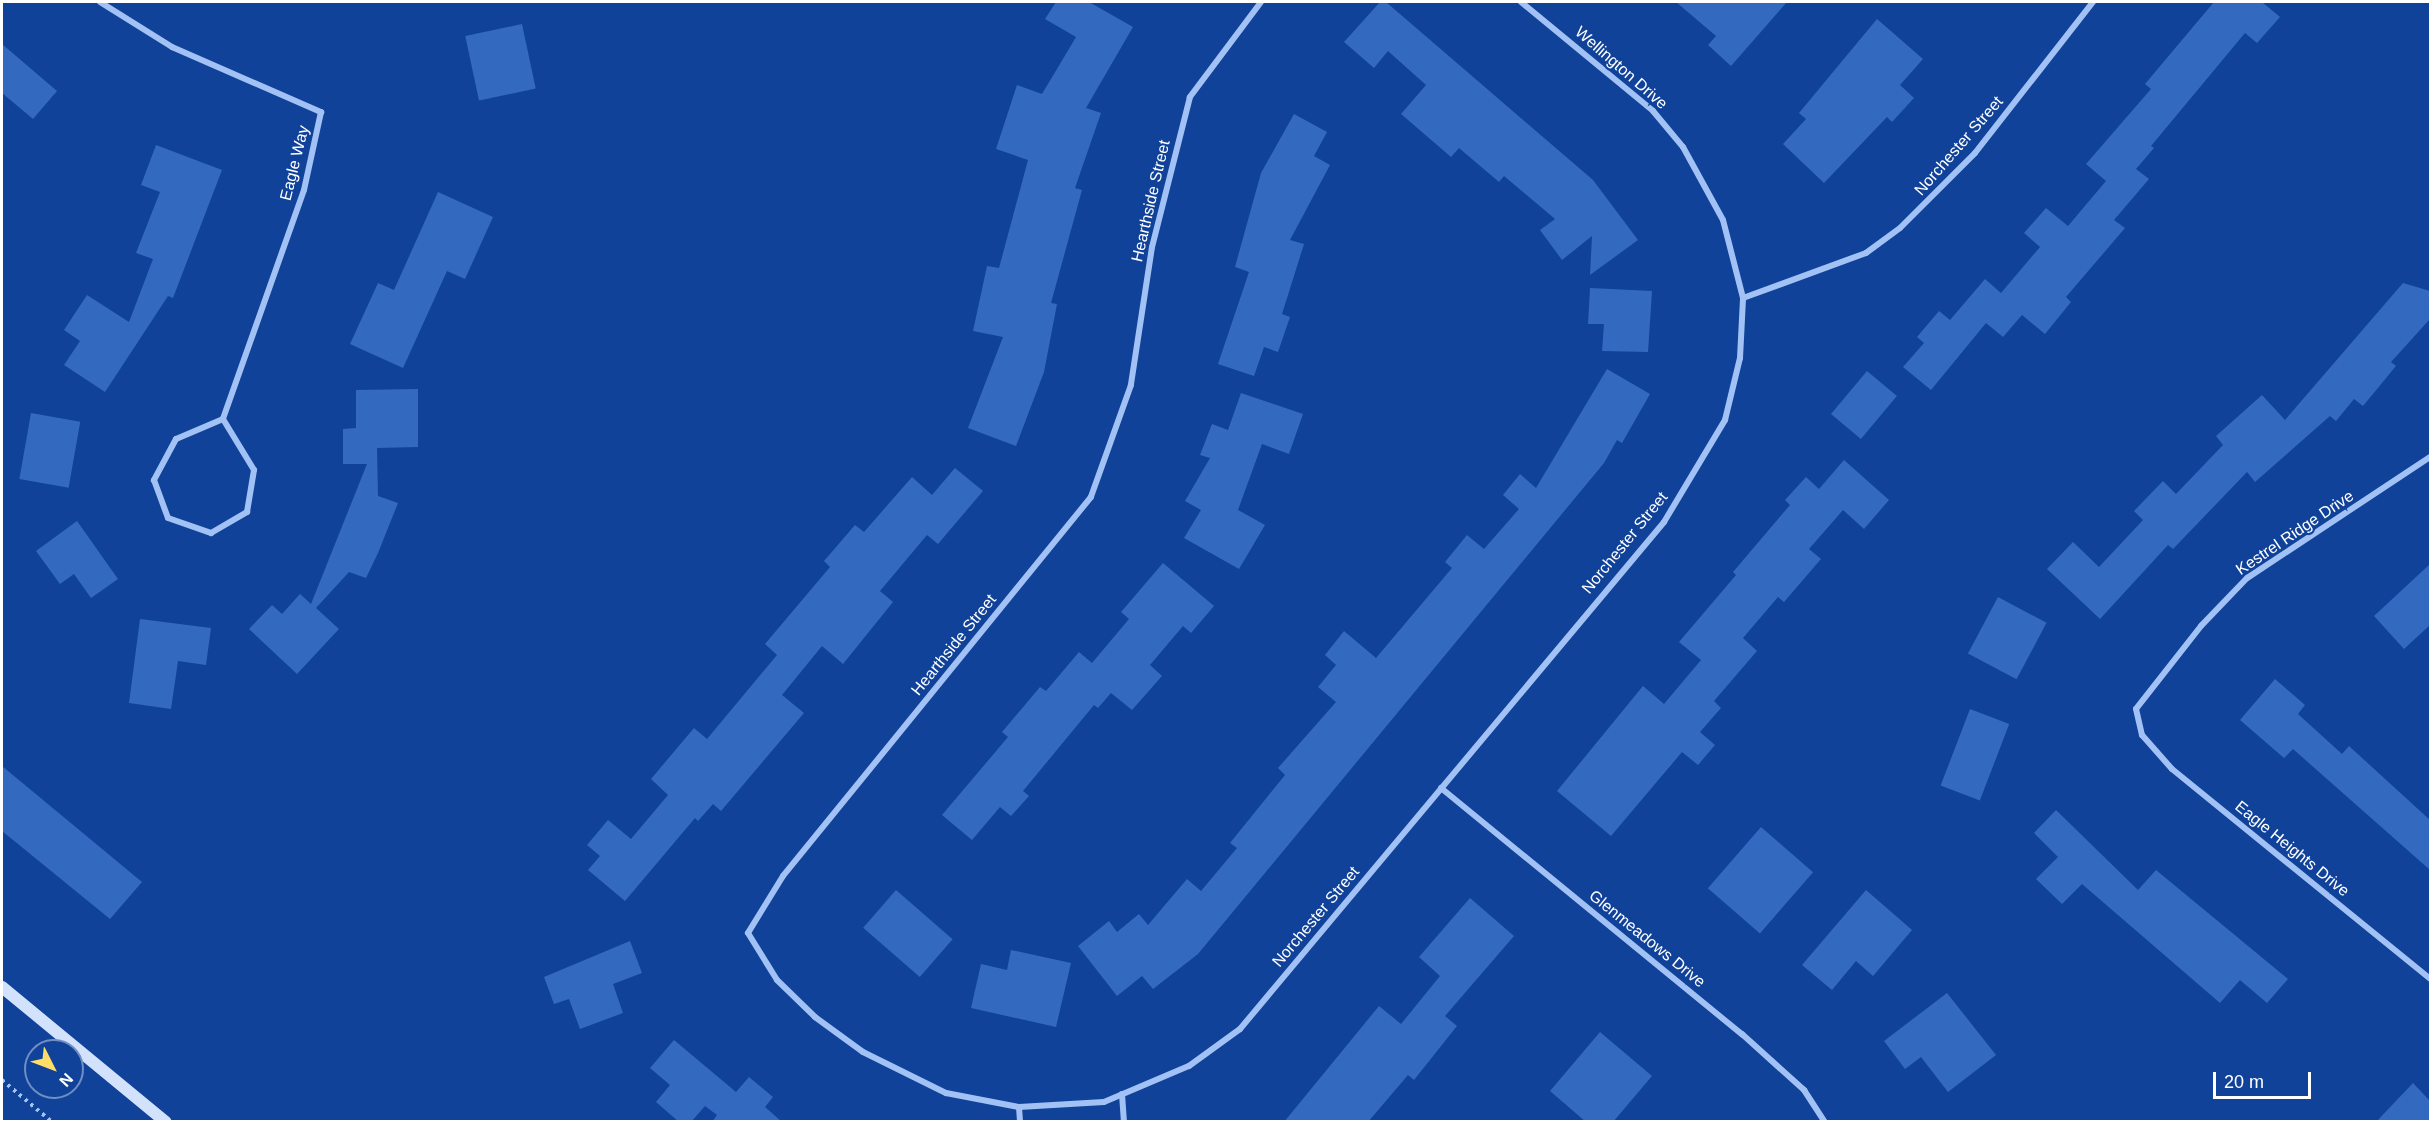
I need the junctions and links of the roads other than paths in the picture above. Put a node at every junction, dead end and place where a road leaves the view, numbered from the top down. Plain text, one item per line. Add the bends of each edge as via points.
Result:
1 (100, 2) edge
2 (1261, 2) edge
3 (1521, 2) edge
4 (2093, 2) edge
5 (1743, 298) junction
6 (223, 419) junction
7 (2430, 457) edge
8 (2142, 735) joint
9 (1441, 788) junction
10 (2430, 979) edge
11 (2, 987) edge
12 (1122, 1094) junction
13 (1063, 1106) joint
14 (1019, 1107) junction
15 (166, 1122) edge
16 (1020, 1122) edge
17 (1124, 1122) edge
18 (1825, 1122) edge

1 - 6 street, Eagle Way via 172,47 321,112 304,190
2 - 14 street, Hearthside Street via 1190,97 1152,247 1131,385 1091,497 783,876 748,933 777,980 815,1017 863,1052 946,1093
3 - 5 street, Wellington Drive via 1653,111 1683,147 1723,220
4 - 5 street, Norchester Street via 1975,153 1900,228 1866,253
5 - 9 street, Norchester Street via 1740,358 1725,420 1699,469 1664,522
6 - 6 street via 176,439 154,480 168,518 211,533 248,512 254,470
7 - 8 street, Kestrel Ridge Drive via 2247,578 2150,687 2136,709
8 - 10 street, Eagle Heights Drive via 2172,769
9 - 12 street, Norchester Street via 1240,1029 1189,1066
9 - 18 street, Glenmeadows Drive via 1742,1034 1803,1090
11 - 15 street
12 - 13 street, Norchester Street via 1104,1102
12 - 17 street
13 - 14 street, Hearthside Street
14 - 16 street

